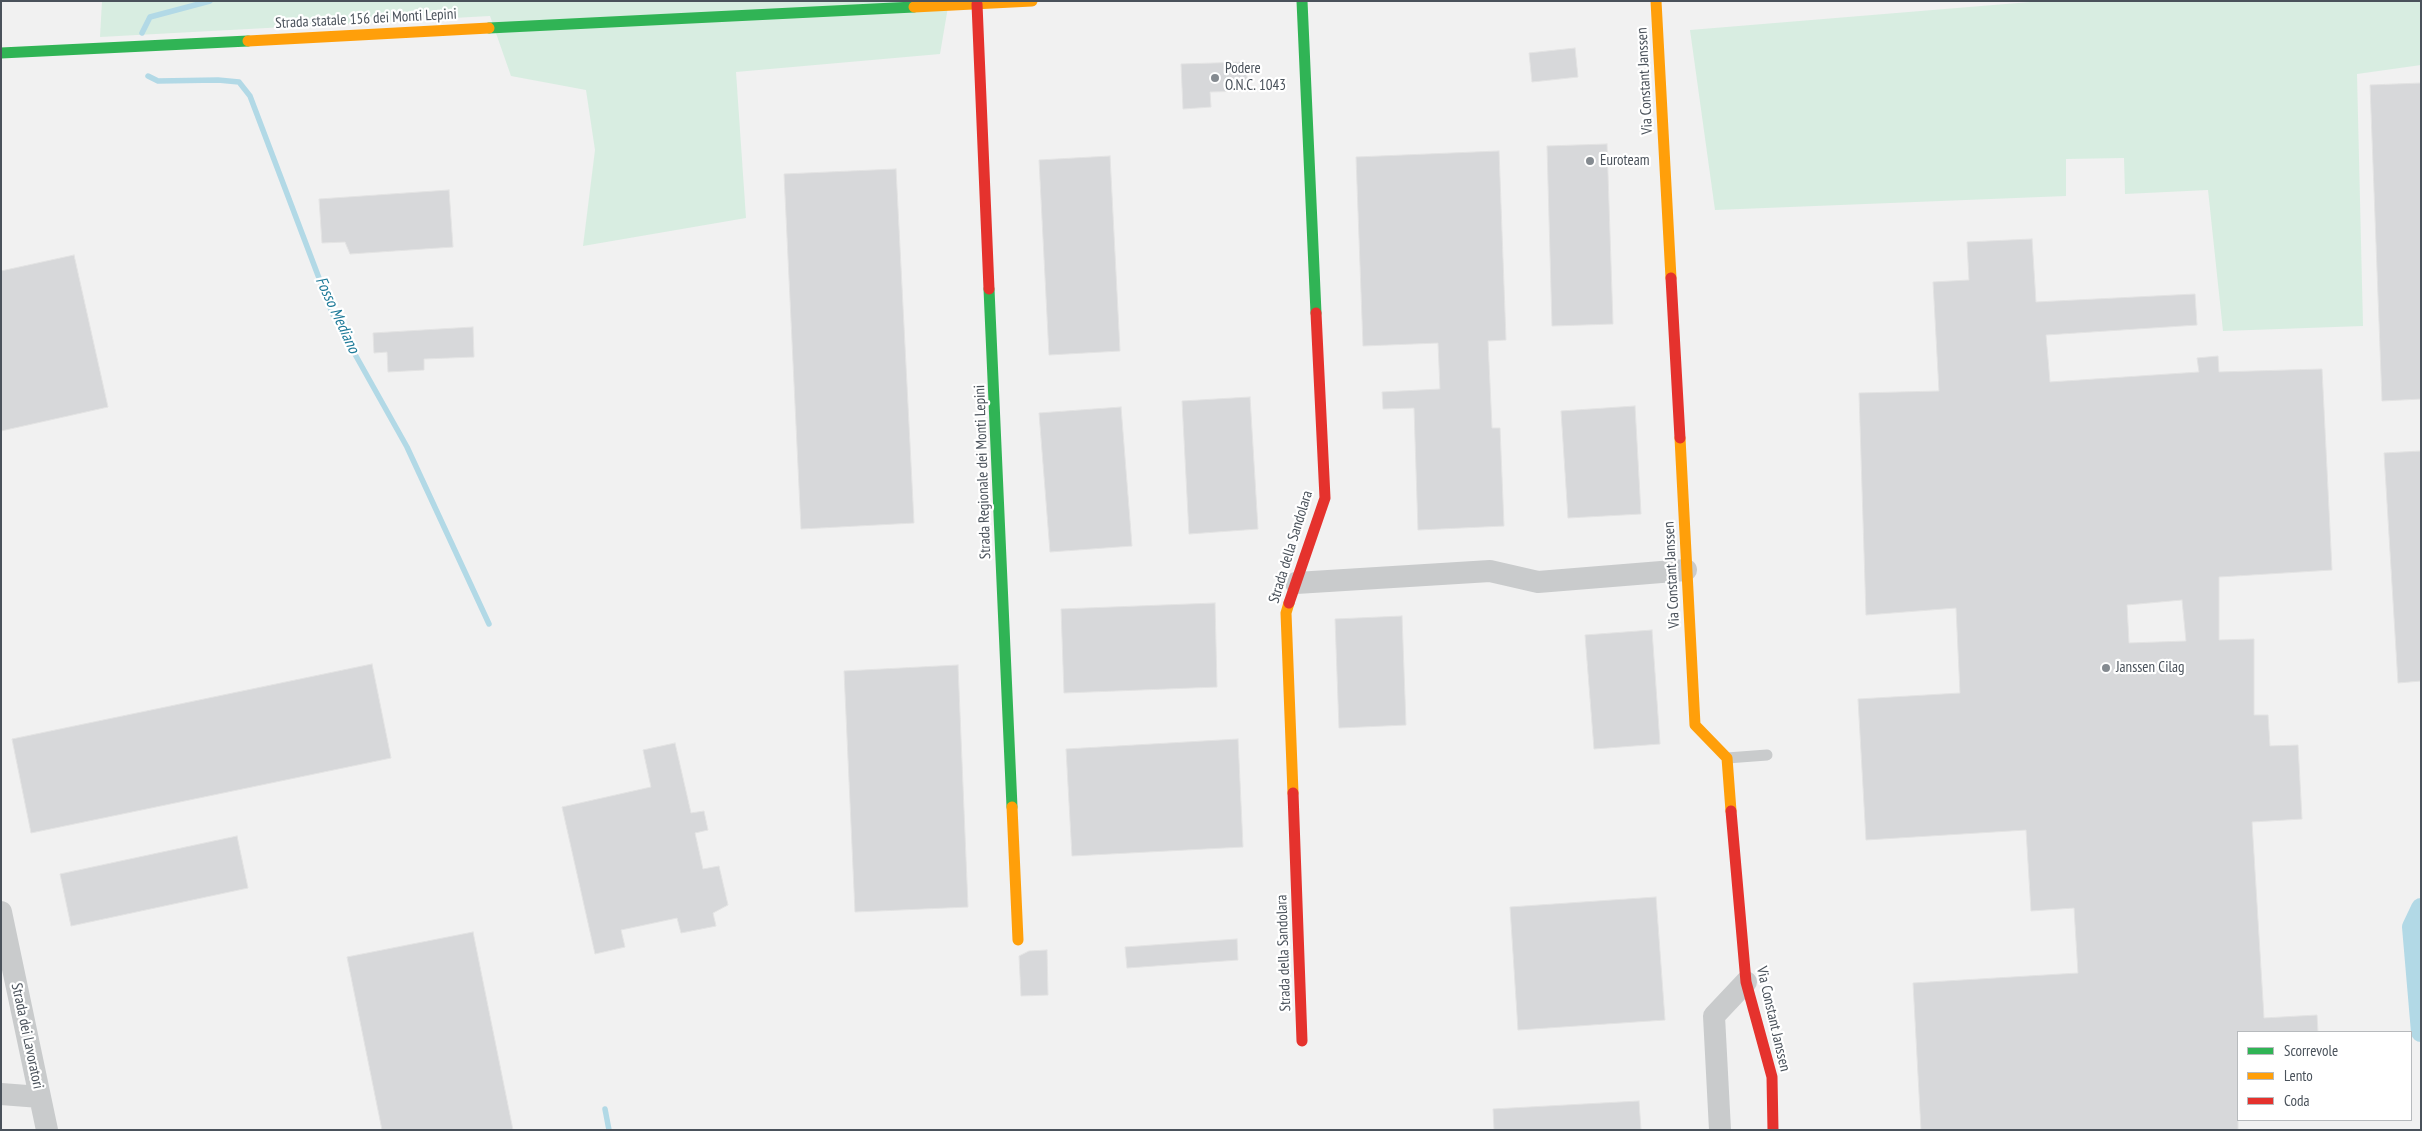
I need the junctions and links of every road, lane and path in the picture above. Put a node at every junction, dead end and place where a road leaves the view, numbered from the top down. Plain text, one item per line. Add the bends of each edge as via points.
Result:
1 (792, 1) edge
2 (1032, 1) edge
3 (1302, 1) edge
4 (1656, 1) edge
5 (977, 4) junction
6 (795, 13) junction
7 (1, 53) edge
8 (1686, 570) junction
9 (1296, 582) junction
10 (1767, 755) dead end
11 (1728, 758) junction
12 (1, 912) edge
13 (1018, 940) dead end
14 (1746, 982) junction
15 (1302, 1041) dead end
16 (1, 1094) edge
17 (40, 1097) junction
18 (47, 1130) edge
19 (1720, 1130) edge
20 (1774, 1130) edge

1 - 6 street
2 - 5 street, Strada statale 156 dei Monti Lepini
3 - 9 street, Strada della Sandolara via 1325,498
4 - 8 street, Via Constant Janssen
5 - 6 street, Strada statale 156 dei Monti Lepini
5 - 13 street, Strada Regionale dei Monti Lepini
6 - 7 street, Strada statale 156 dei Monti Lepini
8 - 9 street via 1538,582 1490,571
8 - 11 street, Via Constant Janssen via 1695,725
9 - 15 street, Strada della Sandolara via 1286,613
10 - 11 lane
11 - 14 street, Via Constant Janssen
12 - 17 street, Strada dei Lavoratori
14 - 19 street via 1714,1016
14 - 20 street, Via Constant Janssen via 1772,1077
16 - 17 street
17 - 18 street, Strada dei Lavoratori

